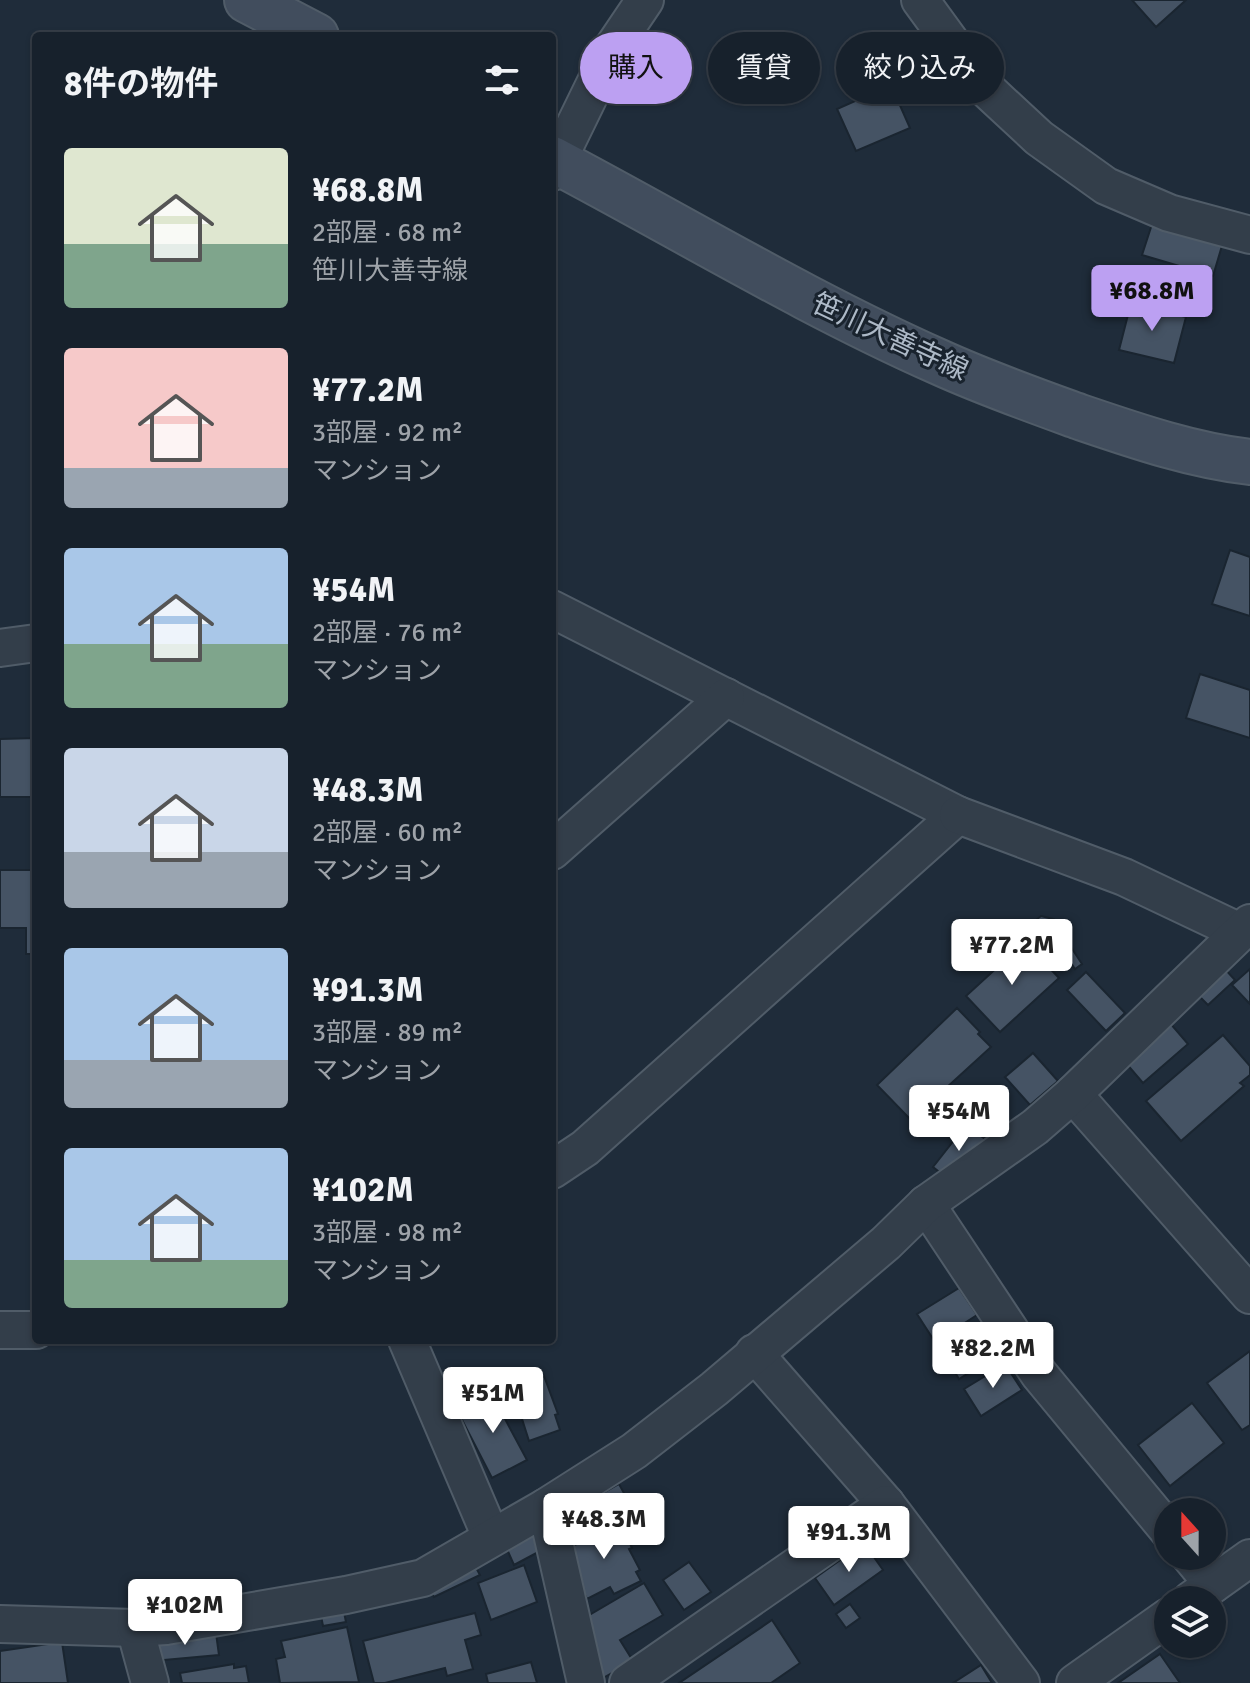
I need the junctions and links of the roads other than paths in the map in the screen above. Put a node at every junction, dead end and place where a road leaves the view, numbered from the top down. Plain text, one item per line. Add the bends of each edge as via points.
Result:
1 (247, 0) edge
2 (920, 0) edge
3 (641, 1) edge
4 (308, 32) edge
5 (556, 161) edge
6 (556, 166) edge
7 (1250, 235) edge
8 (1250, 462) edge
9 (556, 611) edge
10 (32, 644) edge
11 (0, 648) edge
12 (726, 697) junction
13 (958, 815) junction
14 (556, 847) edge
15 (1245, 928) edge
16 (1073, 1094) junction
17 (556, 1167) edge
18 (926, 1204) junction
19 (1250, 1295) edge
20 (0, 1330) edge
21 (32, 1330) edge
22 (409, 1344) edge
23 (754, 1353) junction
24 (886, 1504) junction
25 (546, 1507) junction
26 (1154, 1513) edge
27 (491, 1537) junction
28 (1250, 1558) edge
29 (1210, 1586) edge
30 (0, 1624) edge
31 (1154, 1627) edge
32 (135, 1628) junction
33 (150, 1683) edge
34 (586, 1683) edge
35 (628, 1683) edge
36 (1021, 1683) edge
37 (1075, 1683) edge

1 - 4 street
2 - 7 street via 982,85 1039,138 1106,186 1169,213
3 - 5 street
6 - 8 street, 笹川大善寺線 via 938,362 1130,434 1208,457
9 - 12 street
10 - 11 street
12 - 13 street
12 - 14 street
13 - 15 street
13 - 17 street via 585,1148
15 - 16 street
16 - 18 street
16 - 19 street
18 - 23 street
18 - 26 street via 1039,1374
20 - 21 street
22 - 27 street
23 - 24 street
23 - 25 street via 634,1451
24 - 35 street
24 - 36 street
25 - 27 street
25 - 34 street
27 - 32 street via 423,1578
28 - 29 street
30 - 32 street
31 - 37 street
32 - 33 street

